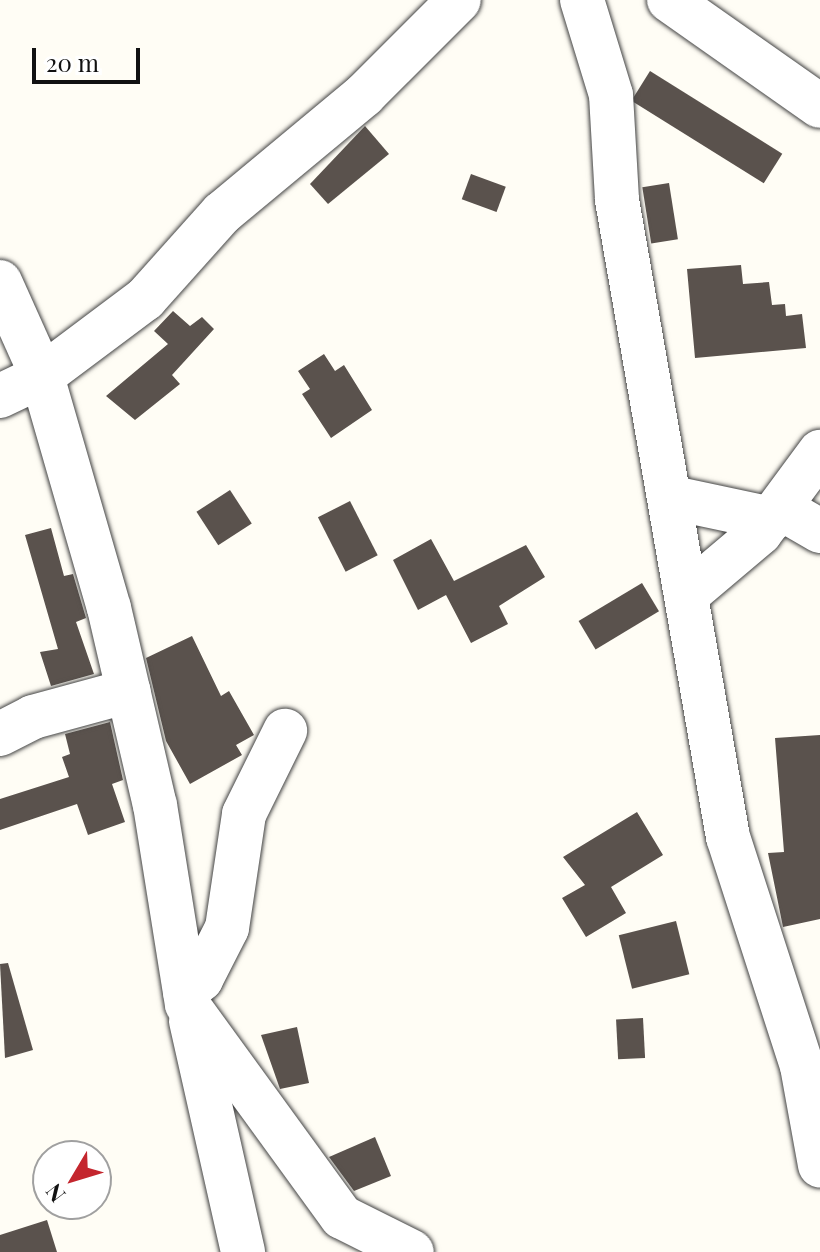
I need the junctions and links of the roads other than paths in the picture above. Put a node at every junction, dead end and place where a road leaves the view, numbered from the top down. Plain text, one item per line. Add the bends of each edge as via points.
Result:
1 (459, 0) edge
2 (582, 0) edge
3 (669, 0) edge
4 (820, 106) edge
5 (0, 282) edge
6 (42, 376) junction
7 (0, 396) edge
8 (820, 452) edge
9 (673, 498) junction
10 (777, 514) junction
11 (820, 531) edge
12 (689, 593) junction
13 (129, 691) junction
14 (285, 731) dead end
15 (0, 734) edge
16 (186, 998) junction
17 (819, 1151) edge
18 (243, 1252) edge
19 (412, 1252) edge

1 - 6 street via 364,95 222,213 145,299
2 - 9 street via 611,95 617,200
3 - 4 street
5 - 6 street
6 - 7 street
6 - 13 street
8 - 10 street
9 - 10 street
9 - 12 street
10 - 11 street
10 - 12 street
12 - 17 street via 728,837 802,1066
13 - 15 street via 33,717
13 - 16 street
14 - 16 street via 244,814 227,928
16 - 18 street
16 - 19 street via 342,1217

